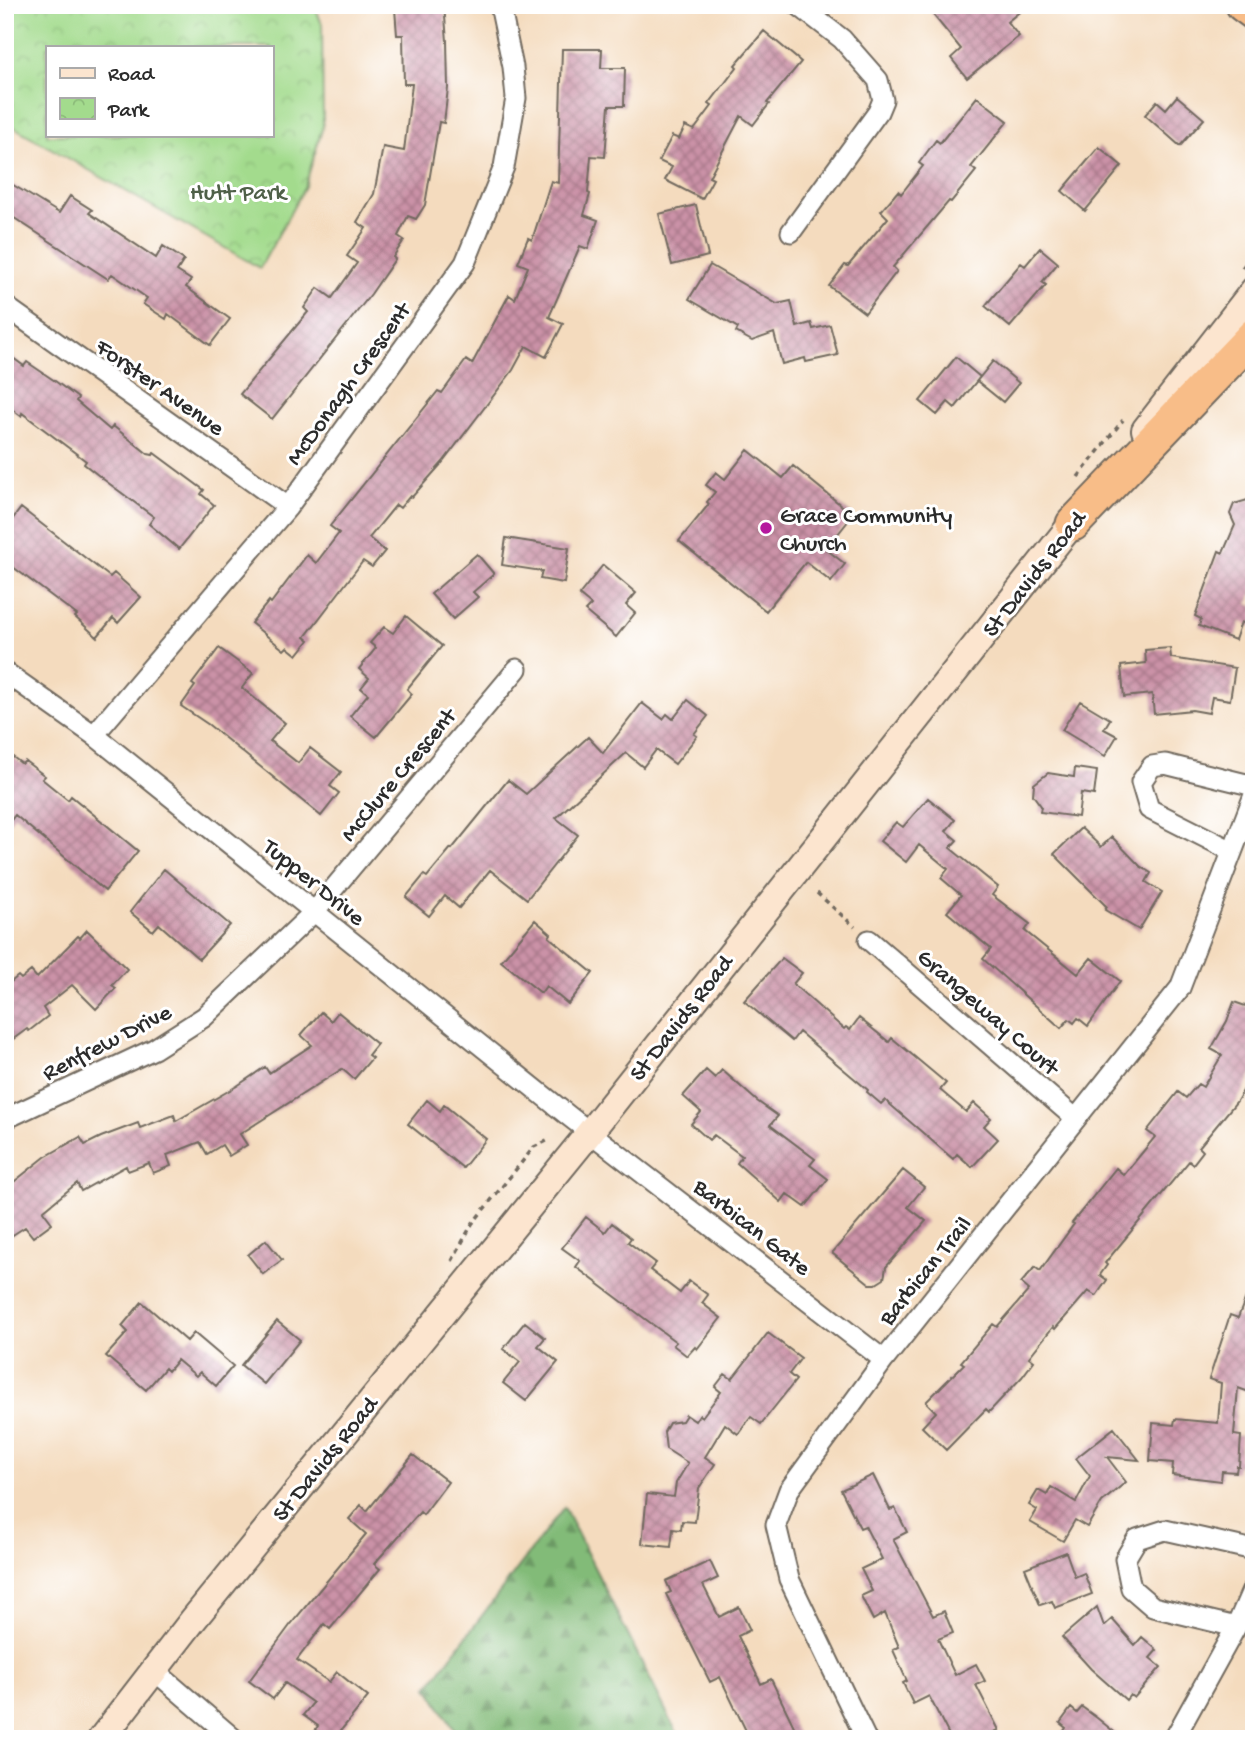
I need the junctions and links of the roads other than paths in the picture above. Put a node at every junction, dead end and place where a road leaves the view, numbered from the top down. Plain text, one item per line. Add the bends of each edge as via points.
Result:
1 (500, 5) edge
2 (798, 5) edge
3 (1243, 5) edge
4 (1254, 13) edge
5 (791, 232) dead end
6 (1254, 290) edge
7 (5, 306) edge
8 (1254, 335) edge
9 (288, 507) junction
10 (1073, 524) junction
11 (517, 668) dead end
12 (5, 672) edge
13 (94, 735) junction
14 (1254, 786) edge
15 (1254, 795) edge
16 (1232, 851) junction
17 (314, 912) junction
18 (869, 940) road end
19 (5, 1119) edge
20 (1076, 1119) junction
21 (590, 1132) junction
22 (884, 1360) junction
23 (1254, 1550) edge
24 (1254, 1586) edge
25 (1236, 1627) junction
26 (155, 1671) junction
27 (101, 1739) edge
28 (233, 1739) edge
29 (866, 1739) edge
30 (1174, 1739) edge

1 - 9 street, McDonagh Crescent via 516,98 504,167 465,263
2 - 5 street via 842,39 878,80 883,100
3 - 4 highway
6 - 10 main road, St Davids Road
7 - 9 street, Forster Avenue
8 - 10 highway
9 - 13 street, McDonagh Crescent
10 - 21 main road, St Davids Road
11 - 17 street, McClure Crescent
12 - 13 street, Tupper Drive
13 - 17 street, Tupper Drive
14 - 16 street via 1165,764 1152,766 1141,782 1149,809
15 - 16 street, Barbican Trail
16 - 20 street, Barbican Trail via 1180,988
17 - 19 street, Renfrew Drive via 204,1017 154,1049
17 - 21 street, Tupper Drive
18 - 20 street, Grangeway Court
20 - 22 street, Barbican Trail
21 - 22 street, Barbican Gate
21 - 26 main road, St Davids Road
22 - 29 street, Barbican Trail via 789,1490 776,1525 789,1579
23 - 25 street via 1165,1530 1138,1539 1125,1559 1130,1588 1153,1607
24 - 25 street
25 - 30 street
26 - 27 main road, St Davids Road
26 - 28 street

